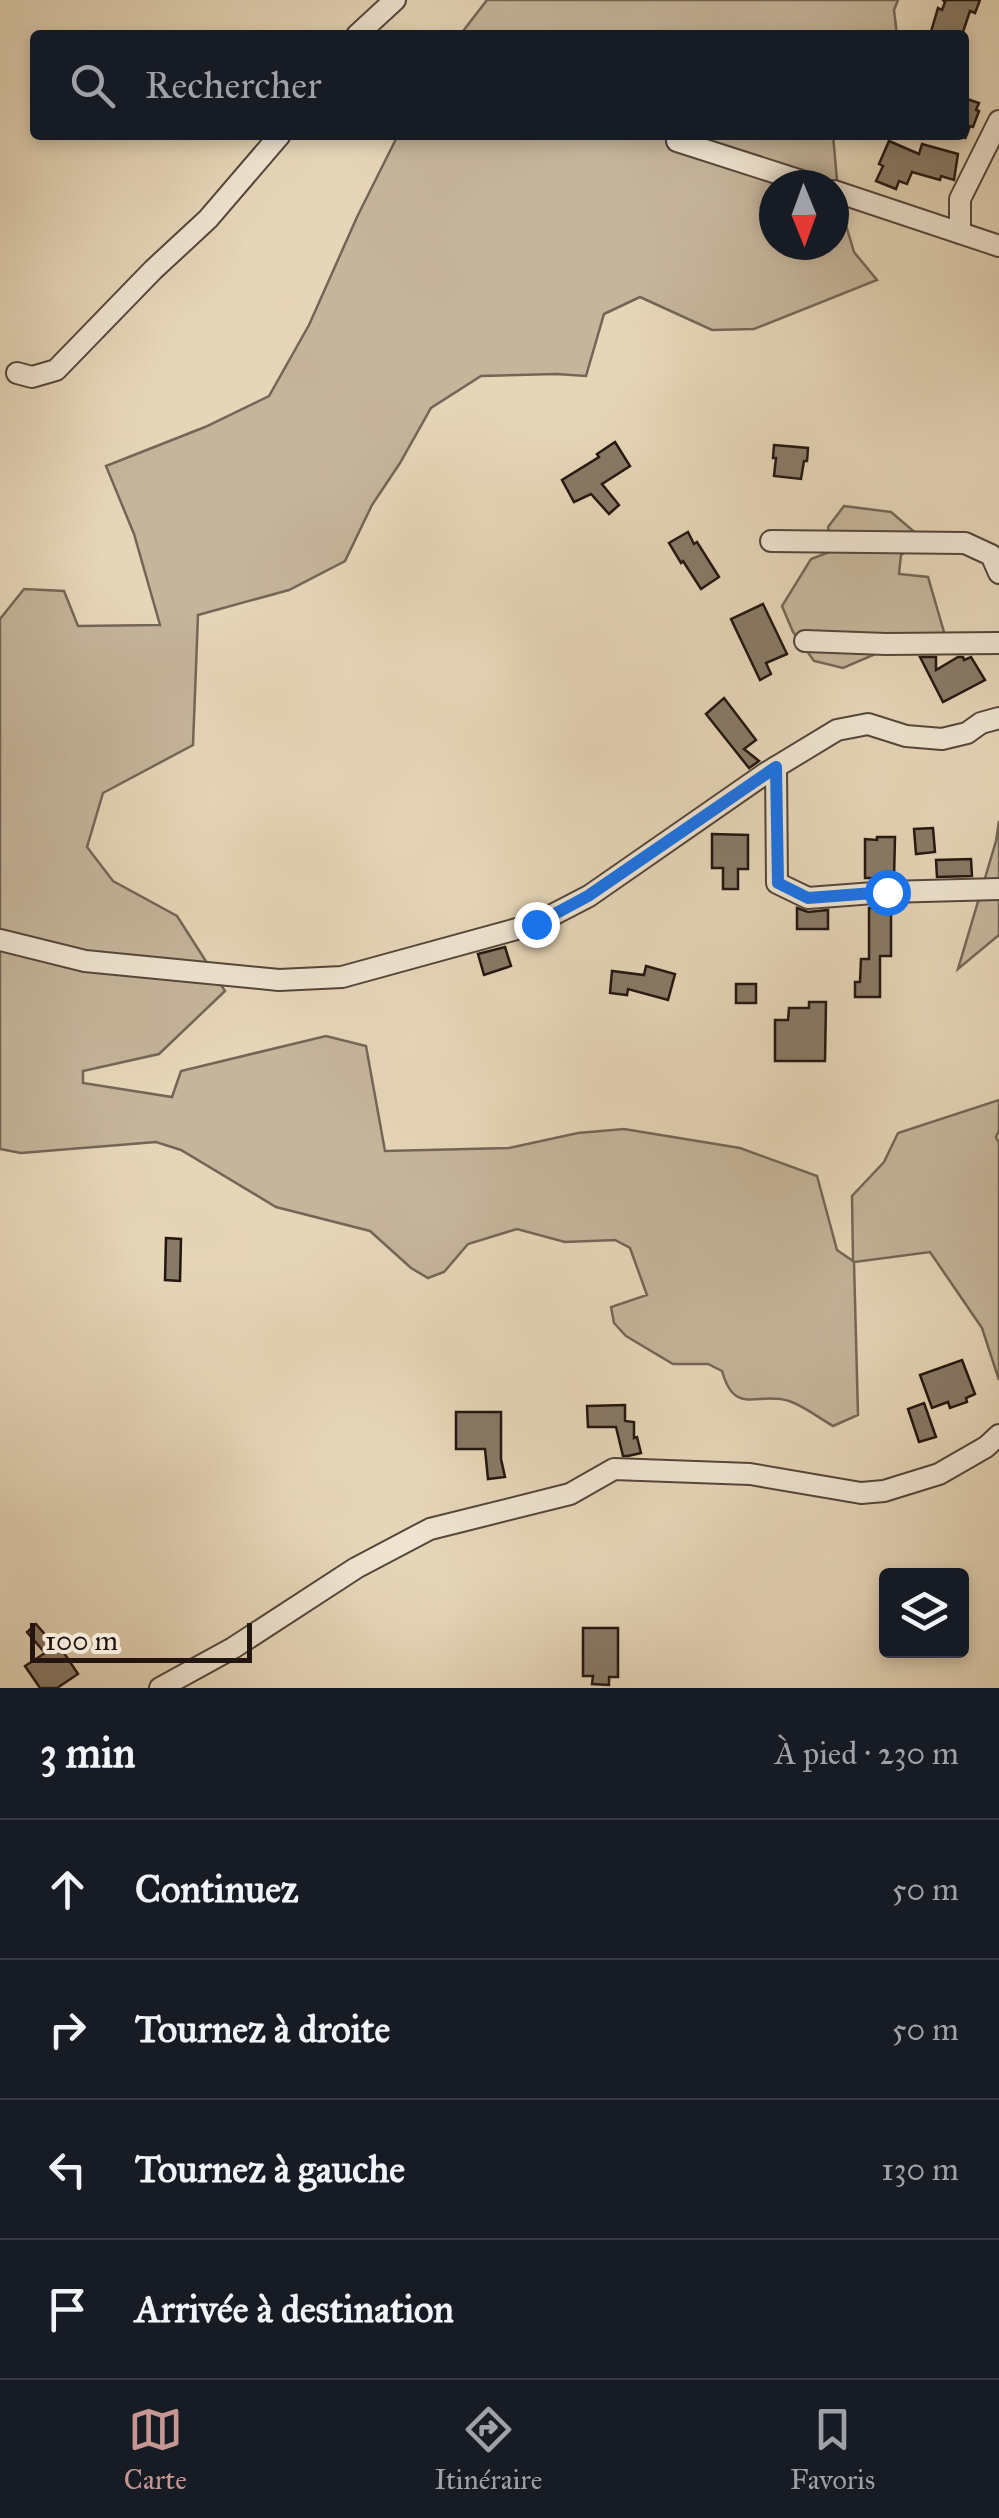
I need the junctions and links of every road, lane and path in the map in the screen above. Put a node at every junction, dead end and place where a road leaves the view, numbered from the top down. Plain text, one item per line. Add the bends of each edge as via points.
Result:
1 (395, 0) edge
2 (362, 30) edge
3 (999, 121) edge
4 (276, 140) edge
5 (678, 141) dead end
6 (768, 170) edge
7 (849, 197) edge
8 (960, 234) junction
9 (999, 246) edge
10 (17, 373) dead end
11 (771, 540) dead end
12 (999, 573) edge
13 (804, 642) dead end
14 (999, 642) edge
15 (999, 718) edge
16 (776, 767) junction
17 (999, 890) edge
18 (0, 940) edge
19 (999, 1436) edge
20 (160, 1688) edge

1 - 2 street
3 - 8 street via 960,199
4 - 10 street via 208,219 56,370 32,377
5 - 6 street
7 - 8 street
8 - 9 street
11 - 12 street via 965,543 992,556
13 - 14 street
15 - 16 street via 942,739 868,724 837,730
16 - 17 street via 778,883 808,898
16 - 18 street via 588,896 536,924 342,977 280,980 85,961
19 - 20 street via 940,1474 861,1494 750,1474 614,1469 570,1494 430,1529

